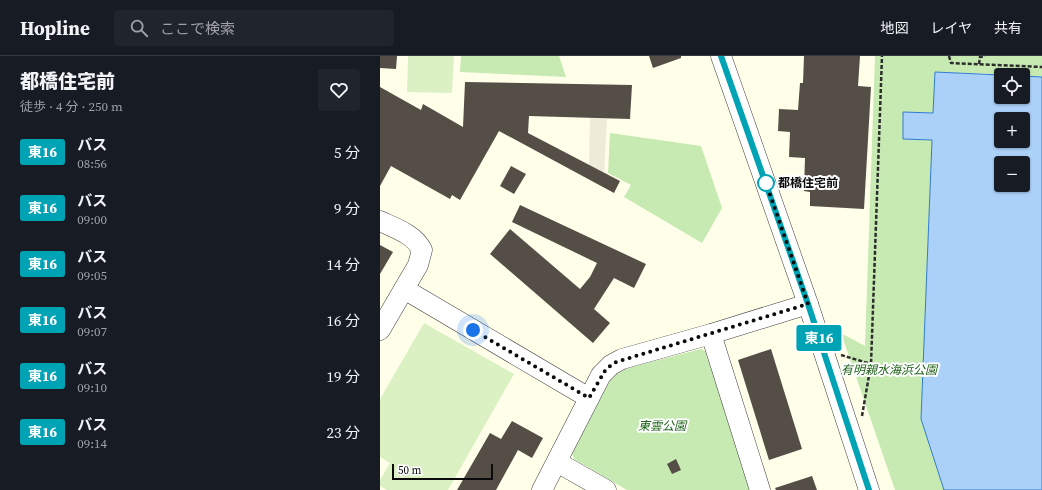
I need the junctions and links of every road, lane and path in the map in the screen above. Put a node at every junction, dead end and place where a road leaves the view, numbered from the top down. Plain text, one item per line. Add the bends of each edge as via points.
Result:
1 (722, 56) edge
2 (882, 56) edge
3 (949, 56) edge
4 (984, 56) edge
5 (979, 64) junction
6 (1042, 67) edge
7 (380, 221) edge
8 (404, 289) junction
9 (808, 304) junction
10 (380, 330) edge
11 (710, 334) junction
12 (841, 355) dead end
13 (871, 364) junction
14 (589, 398) junction
15 (862, 416) dead end
16 (556, 462) junction
17 (542, 490) edge
18 (606, 490) edge
19 (760, 490) edge
20 (869, 490) edge

1 - 9 street
2 - 13 path
3 - 5 path via 951,63
4 - 5 path via 980,57
5 - 6 path
7 - 8 street via 406,234 418,243 422,250 418,264
8 - 10 street
8 - 14 street
9 - 11 street
9 - 20 street
11 - 14 street via 616,362 606,369
11 - 19 street
12 - 13 path
13 - 15 path
14 - 16 street
16 - 17 street
16 - 18 street

